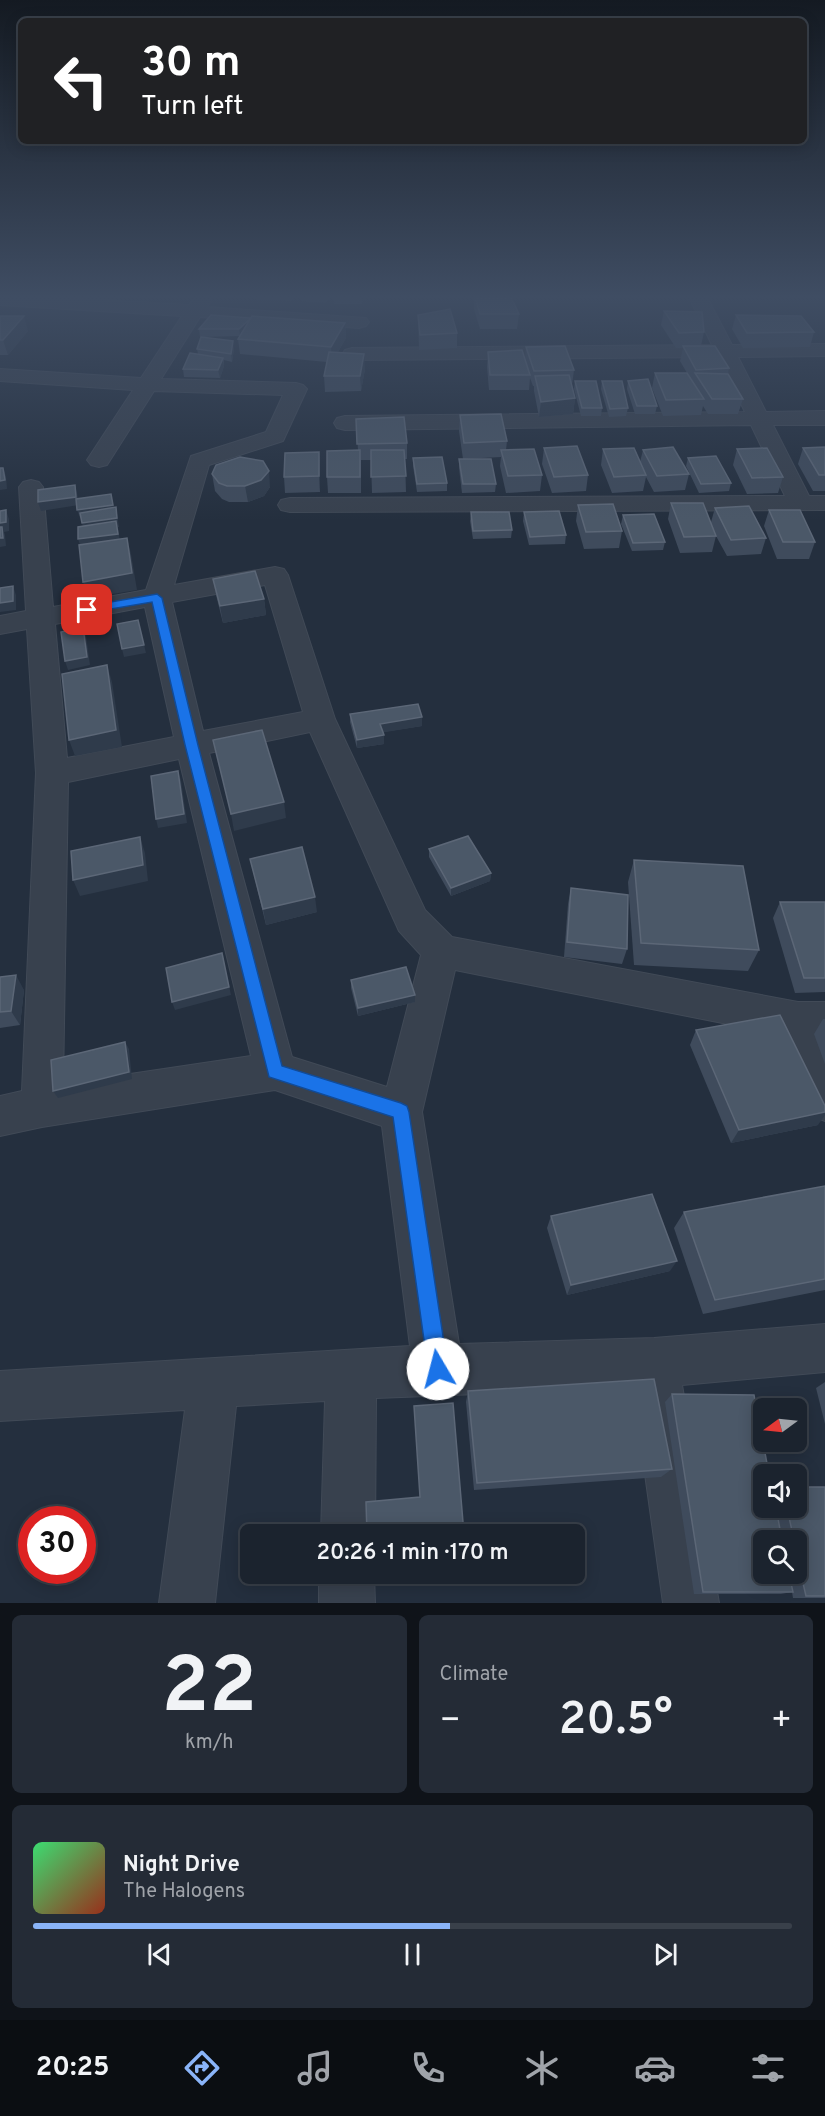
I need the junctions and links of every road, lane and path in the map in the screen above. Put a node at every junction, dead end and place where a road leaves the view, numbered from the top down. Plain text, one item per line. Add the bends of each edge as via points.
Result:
1 (156, 372) edge
2 (735, 372) edge
3 (0, 375) edge
4 (148, 385) junction
5 (825, 418) edge
6 (759, 419) junction
7 (345, 423) dead end
8 (99, 460) dead end
9 (32, 487) dead end
10 (813, 503) edge
11 (290, 505) dead end
12 (157, 598) junction
13 (41, 618) junction
14 (0, 625) edge
15 (320, 719) junction
16 (191, 745) junction
17 (52, 773) junction
18 (441, 951) junction
19 (811, 1020) edge
20 (275, 1071) junction
21 (825, 1101) edge
22 (42, 1107) junction
23 (401, 1112) junction
24 (0, 1116) edge
25 (825, 1348) edge
26 (654, 1364) junction
27 (438, 1369) junction
28 (351, 1374) junction
29 (214, 1383) junction
30 (0, 1396) edge
31 (348, 1524) edge
32 (347, 1584) edge
33 (187, 1603) edge
34 (347, 1603) edge
35 (690, 1603) edge

1 - 4 street
2 - 6 street
3 - 4 street
4 - 8 street
4 - 12 street via 296,389 275,436 199,461
5 - 6 street
6 - 7 street
6 - 10 street
9 - 13 street
10 - 11 street
12 - 13 street
12 - 15 street via 275,575
12 - 16 street
13 - 14 street
13 - 17 street
15 - 16 street
15 - 18 street via 412,920
16 - 17 street
16 - 20 street
17 - 22 street
18 - 19 street
18 - 23 street
19 - 21 street
20 - 22 street
20 - 23 street
22 - 24 street
23 - 27 street
25 - 26 street
26 - 27 street
26 - 35 street
27 - 28 street
28 - 29 street
28 - 31 street
29 - 30 street
29 - 33 street
32 - 34 street

